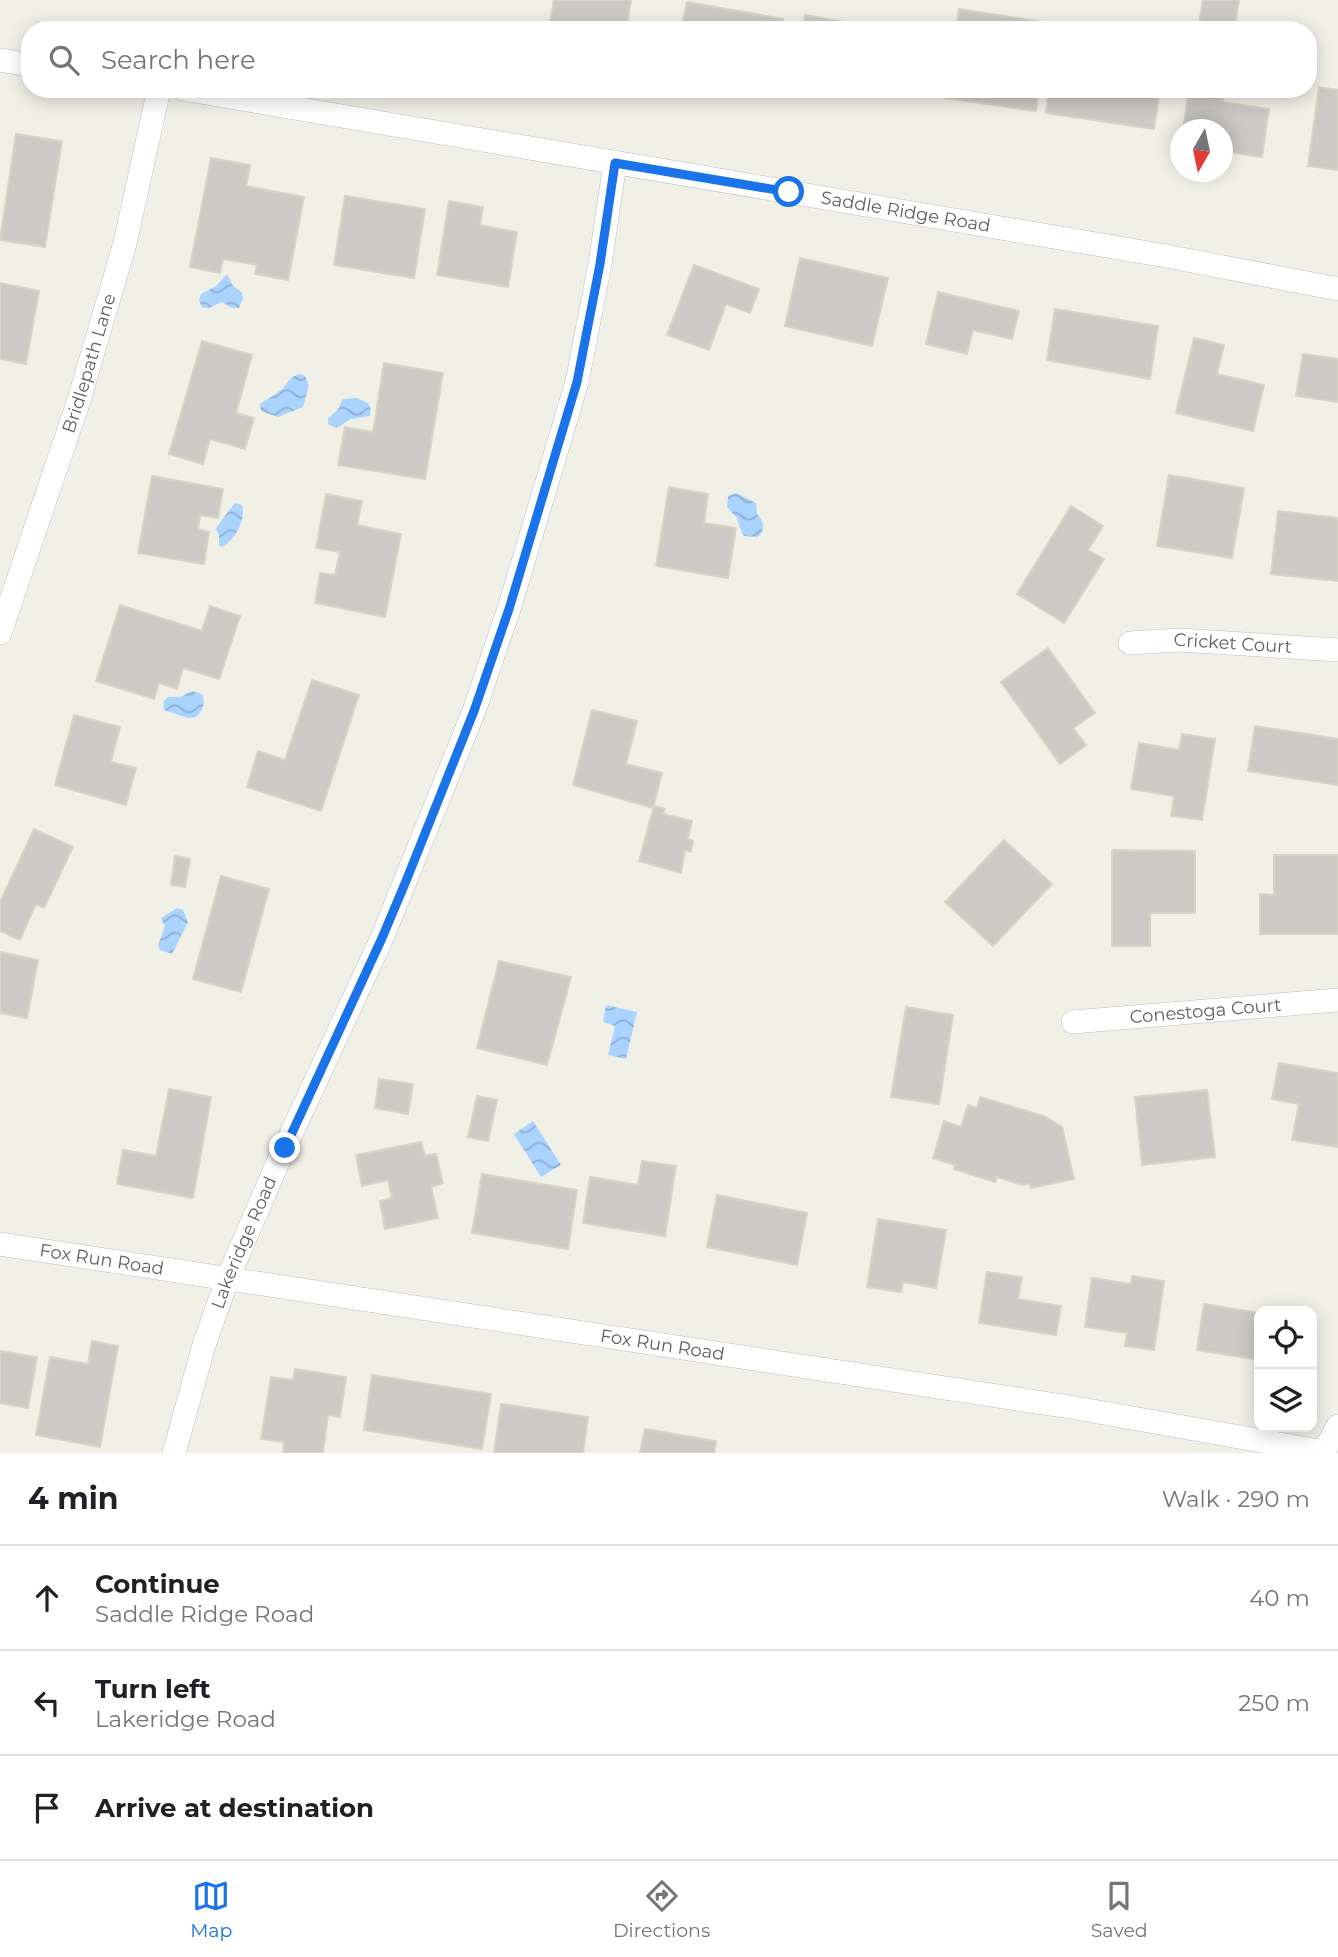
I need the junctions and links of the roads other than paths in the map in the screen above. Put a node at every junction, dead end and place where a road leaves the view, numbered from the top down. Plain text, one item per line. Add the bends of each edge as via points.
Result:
1 (0, 60) edge
2 (21, 64) edge
3 (157, 98) edge
4 (236, 98) edge
5 (615, 163) junction
6 (1338, 289) edge
7 (0, 633) edge
8 (1130, 643) dead end
9 (1338, 650) edge
10 (1338, 1000) edge
11 (1073, 1022) dead end
12 (0, 1244) edge
13 (227, 1280) junction
14 (1338, 1426) edge
15 (1324, 1452) edge
16 (174, 1453) edge

1 - 2 street
3 - 7 street, Bridlepath Lane via 125,243 98,335
4 - 5 street, Saddle Ridge Road
5 - 6 street, Saddle Ridge Road
5 - 13 street, Lakeridge Road via 577,382 474,711 382,938
8 - 9 street, Cricket Court via 1180,640
10 - 11 street, Conestoga Court
12 - 13 street, Fox Run Road
13 - 15 street, Fox Run Road via 1070,1407
13 - 16 street, Lakeridge Road
14 - 15 street

